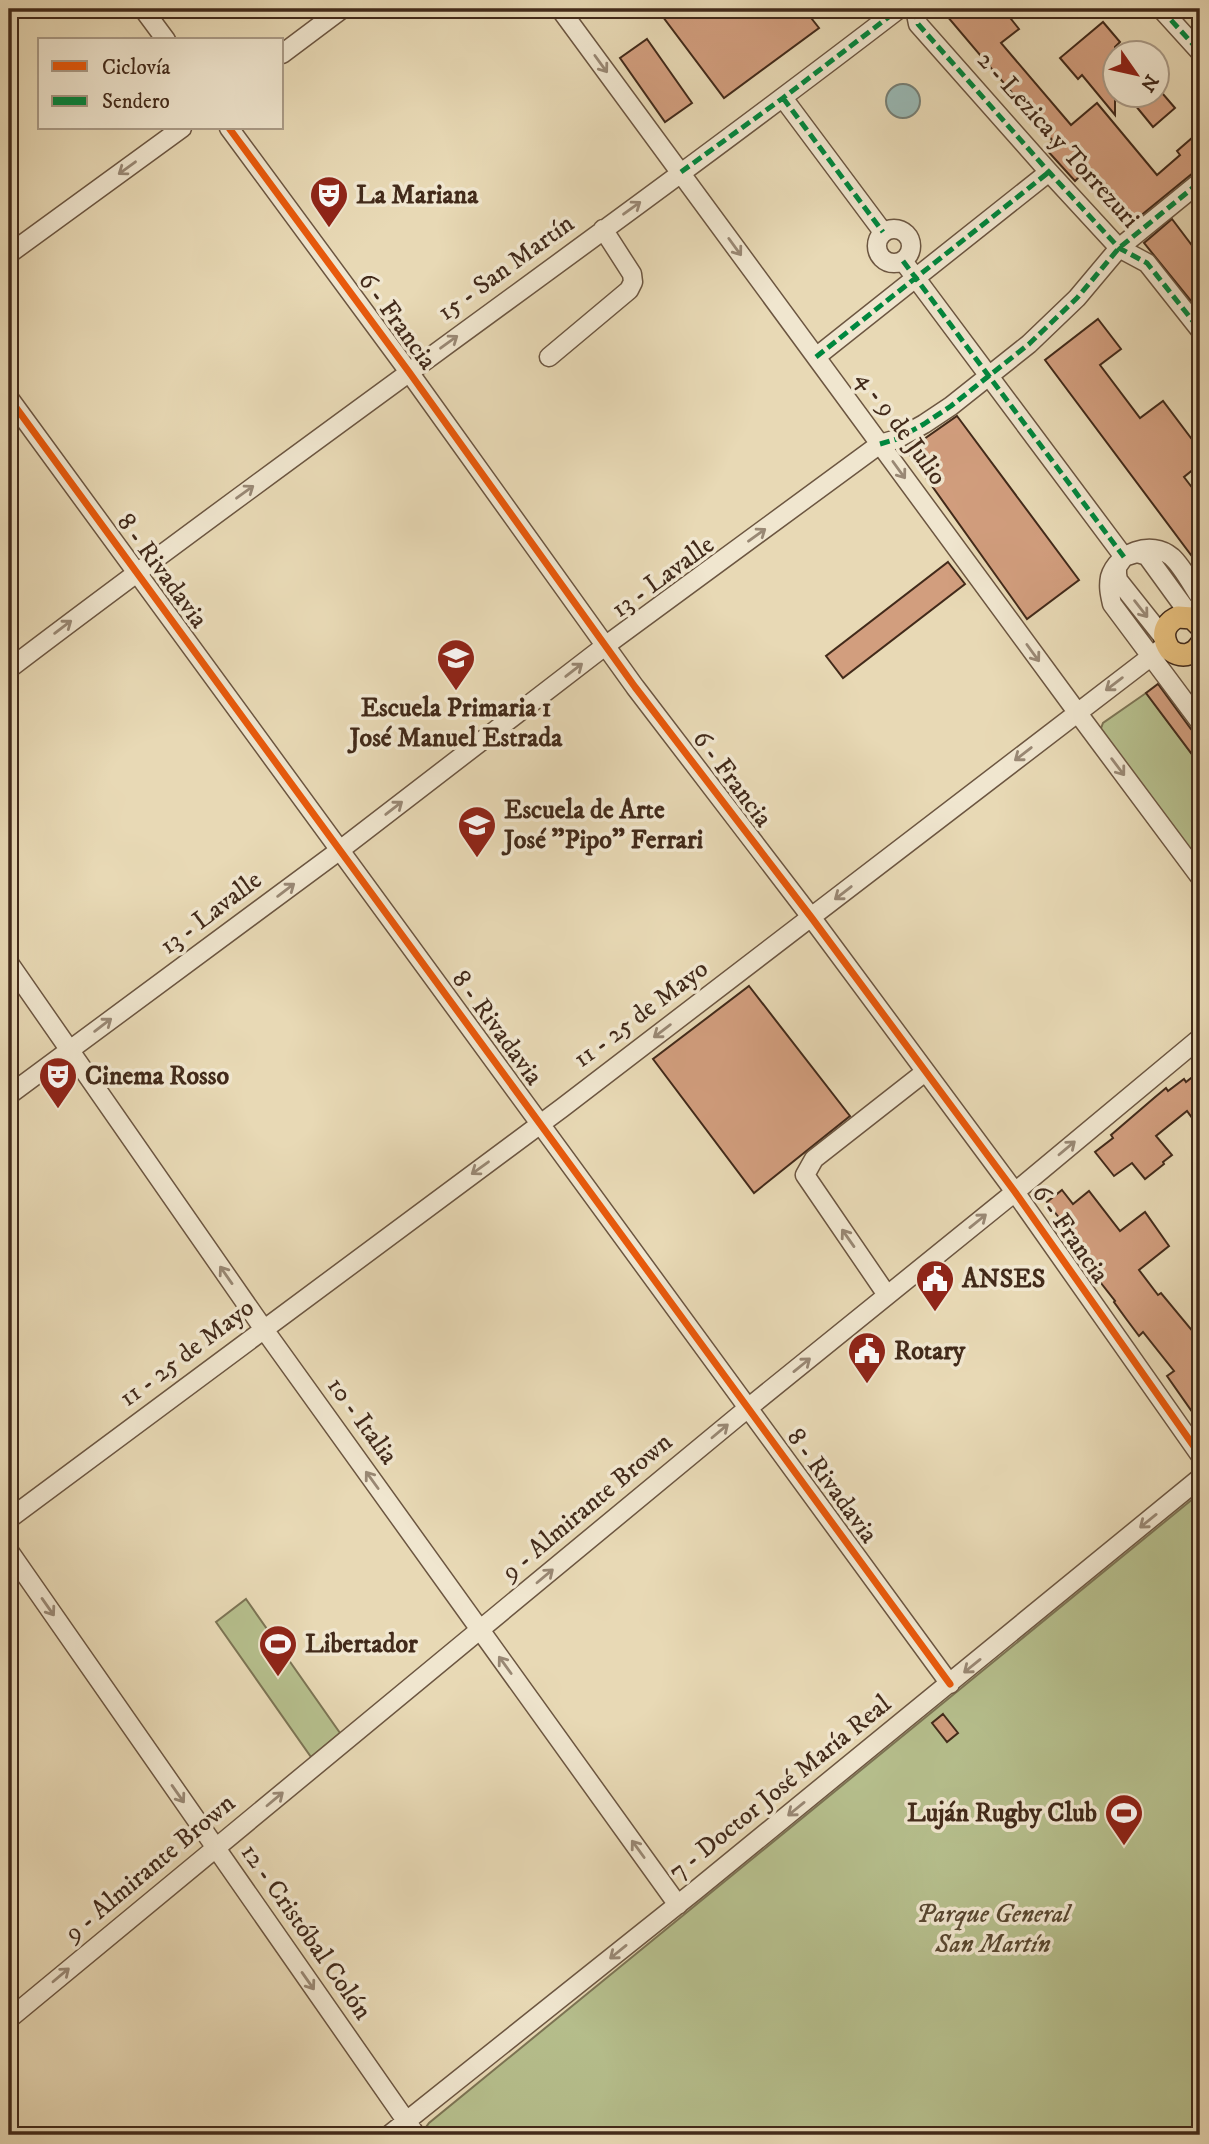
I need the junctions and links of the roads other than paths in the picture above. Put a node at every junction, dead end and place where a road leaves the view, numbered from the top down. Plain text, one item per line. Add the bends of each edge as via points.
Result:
1 (144, 9) edge
2 (342, 9) edge
3 (560, 9) edge
4 (900, 9) edge
5 (915, 9) edge
6 (1161, 9) edge
7 (165, 38) edge
8 (1198, 44) edge
9 (284, 52) edge
10 (783, 98) junction
11 (179, 130) edge
12 (230, 130) edge
13 (681, 172) junction
14 (1049, 173) junction
15 (1200, 182) edge
16 (603, 229) junction
17 (1119, 247) junction
18 (9, 254) edge
19 (916, 278) junction
20 (1200, 330) edge
21 (549, 357) dead end
22 (816, 357) junction
23 (409, 372) junction
24 (989, 375) junction
25 (9, 398) edge
26 (880, 444) junction
27 (1124, 557) junction
28 (136, 572) junction
29 (1200, 597) edge
30 (1197, 622) edge
31 (605, 646) junction
32 (1173, 648) edge
33 (9, 669) edge
34 (1200, 671) edge
35 (1077, 712) junction
36 (1200, 722) edge
37 (340, 850) junction
38 (1200, 877) edge
39 (811, 917) junction
40 (9, 962) edge
41 (1200, 1038) edge
42 (69, 1050) junction
43 (925, 1072) junction
44 (9, 1095) edge
45 (541, 1124) junction
46 (1015, 1192) junction
47 (887, 1295) junction
48 (263, 1328) junction
49 (748, 1408) junction
50 (1200, 1455) edge
51 (1200, 1478) edge
52 (9, 1519) edge
53 (9, 1551) edge
54 (480, 1630) junction
55 (950, 1684) junction
56 (216, 1848) junction
57 (678, 1905) junction
58 (9, 2019) edge
59 (411, 2128) edge
60 (389, 2135) edge

1 - 7 street
2 - 9 street
3 -> 13 street, 4 - 9 de Julio
4 - 10 street, 15 - San Martín
5 - 14 street, 2 - Lezica y Torrezuri via 918,24
6 - 8 street
10 - 13 street, 15 - San Martín
10 - 19 street via 883,232 898,229 908,235 911,251 904,261
11 -> 18 street
12 - 23 street, 6 - Francia
16 -> 13 street, 15 - San Martín
13 -> 22 street, 4 - 9 de Julio
14 - 17 street, 2 - Lezica y Torrezuri
14 - 19 street
15 - 17 street, 13 - Lavalle
16 - 21 street via 633,282
23 -> 16 street, 15 - San Martín
17 - 20 street, 2 - Lezica y Torrezuri via 1147,263
17 - 24 street, 13 - Lavalle via 1077,298
19 - 22 street
19 - 24 street
22 - 26 street, 4 - 9 de Julio
28 -> 23 street, 15 - San Martín
23 - 31 street, 6 - Francia
24 - 26 street, 13 - Lavalle via 924,424
24 - 27 street
25 - 28 street, 8 - Rivadavia
31 -> 26 street, 13 - Lavalle
26 -> 35 street, 4 - 9 de Julio
27 - 29 street via 1148,549 1172,557
27 - 30 street via 1147,556
27 -> 32 street via 1118,580
33 -> 28 street, 15 - San Martín
28 - 37 street, 8 - Rivadavia
30 - 32 main road via 1185,616 1172,620 1164,631
37 -> 31 street, 13 - Lavalle
31 - 39 street, 6 - Francia
32 - 34 main road
32 -> 35 street, 11 - 25 de Mayo
32 - 36 street
35 -> 38 street, 4 - 9 de Julio
35 -> 39 street, 11 - 25 de Mayo
42 -> 37 street, 13 - Lavalle
37 - 45 street, 8 - Rivadavia
39 - 43 street, 6 - Francia
39 -> 45 street, 11 - 25 de Mayo
40 - 42 street, 10 - Italia
46 -> 41 street, 9 - Almirante Brown
42 - 44 street, 13 - Lavalle
48 -> 42 street, 10 - Italia
43 - 46 street, 6 - Francia
47 -> 43 street via 805,1175 814,1159
45 -> 48 street, 11 - 25 de Mayo
45 - 49 street, 8 - Rivadavia
47 -> 46 street, 9 - Almirante Brown
46 - 50 street, 6 - Francia
49 -> 47 street, 9 - Almirante Brown
48 - 52 street, 11 - 25 de Mayo
54 -> 48 street, 10 - Italia
54 -> 49 street, 9 - Almirante Brown
49 - 55 street, 8 - Rivadavia
51 -> 55 street, 7 - Doctor José María Real
53 -> 56 street, 12 - Cristóbal Colón
56 -> 54 street, 9 - Almirante Brown
57 -> 54 street, 10 - Italia
55 -> 57 street, 7 - Doctor José María Real
58 -> 56 street, 9 - Almirante Brown
56 -> 59 street, 12 - Cristóbal Colón
57 -> 59 street, 7 - Doctor José María Real
59 - 60 street, 7 - Doctor José María Real

